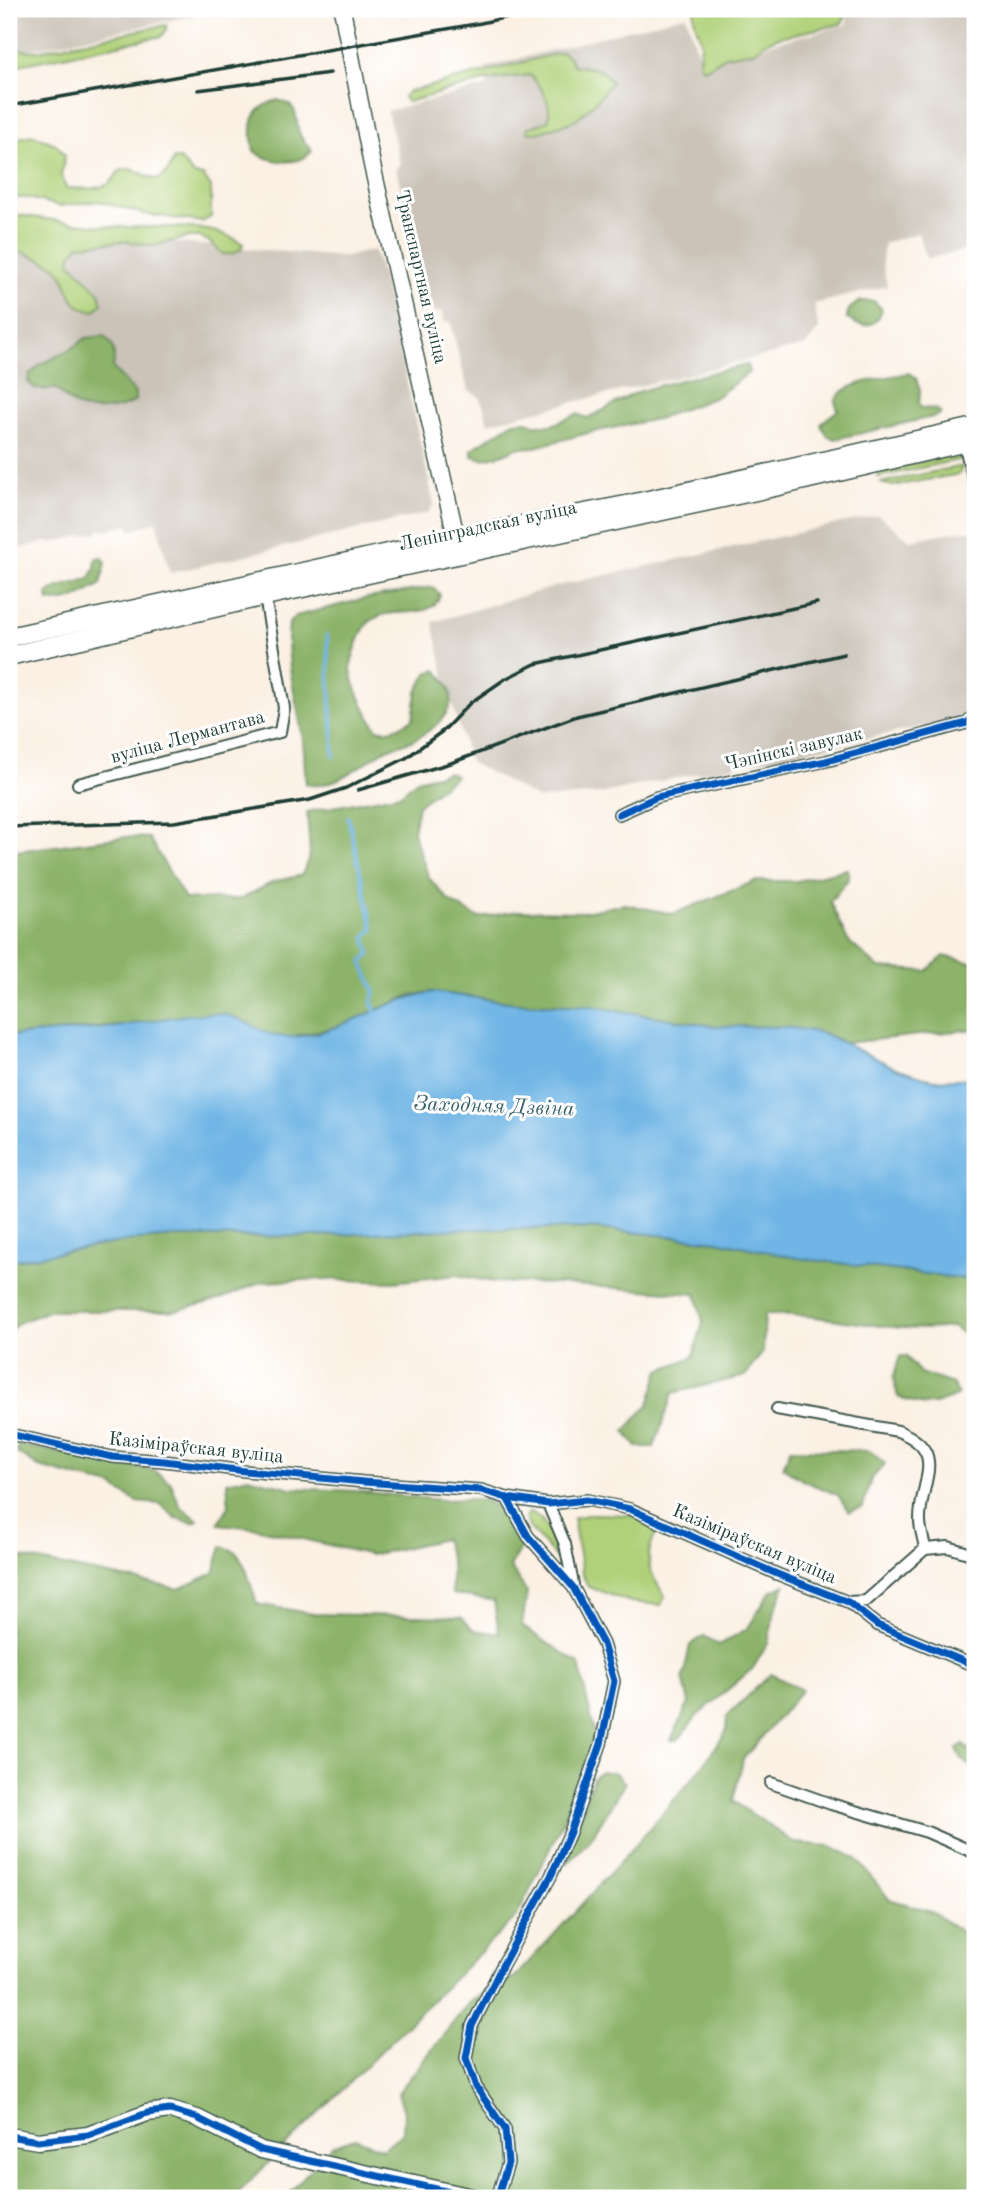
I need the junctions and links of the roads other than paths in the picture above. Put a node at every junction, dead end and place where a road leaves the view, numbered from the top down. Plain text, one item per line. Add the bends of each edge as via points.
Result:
1 (342, 9) edge
2 (968, 435) edge
3 (975, 485) edge
4 (458, 546) junction
5 (263, 589) junction
6 (9, 637) edge
7 (31, 641) junction
8 (9, 656) edge
9 (975, 715) edge
10 (78, 784) dead end
11 (619, 814) dead end
12 (777, 1409) dead end
13 (9, 1434) edge
14 (507, 1498) junction
15 (548, 1504) junction
16 (925, 1549) junction
17 (975, 1555) edge
18 (573, 1587) junction
19 (848, 1602) junction
20 (975, 1667) edge
21 (771, 1783) dead end
22 (975, 1853) edge
23 (9, 2136) edge
24 (477, 2198) edge
25 (497, 2198) edge

1 - 4 main road, Транспартная вуліца via 372,165
2 - 3 street
2 - 4 main road, Ленінградская вуліца via 626,505
4 - 5 main road, Ленінградская вуліца
5 - 7 main road, Ленінградская вуліца
5 - 10 street, вуліца Лермантава via 284,708 280,732
6 - 7 main road, Ленінградская вуліца
7 - 8 main road, Ленінградская вуліца
9 - 11 street, Чэпінскі завулак via 967,723 826,761 657,797
12 - 16 street via 916,1438 926,1451 929,1467 920,1521
13 - 14 street, Казіміраўская вуліца via 112,1457 481,1490
14 - 15 street, Казіміраўская вуліца
14 - 18 street via 528,1536
15 - 18 street via 565,1544
15 - 19 street, Казіміраўская вуліца via 587,1500 630,1509
16 - 17 street via 948,1547
16 - 19 street, Казіміраўская вуліца via 866,1601
18 - 25 street via 603,1643 614,1681 601,1744 570,1832 472,2026 466,2058 476,2087 505,2129 508,2163
19 - 20 street, Казіміраўская вуліца via 877,1625
21 - 22 street via 927,1832
23 - 24 main road via 38,2141 88,2135 147,2113 170,2110 197,2118 261,2150

